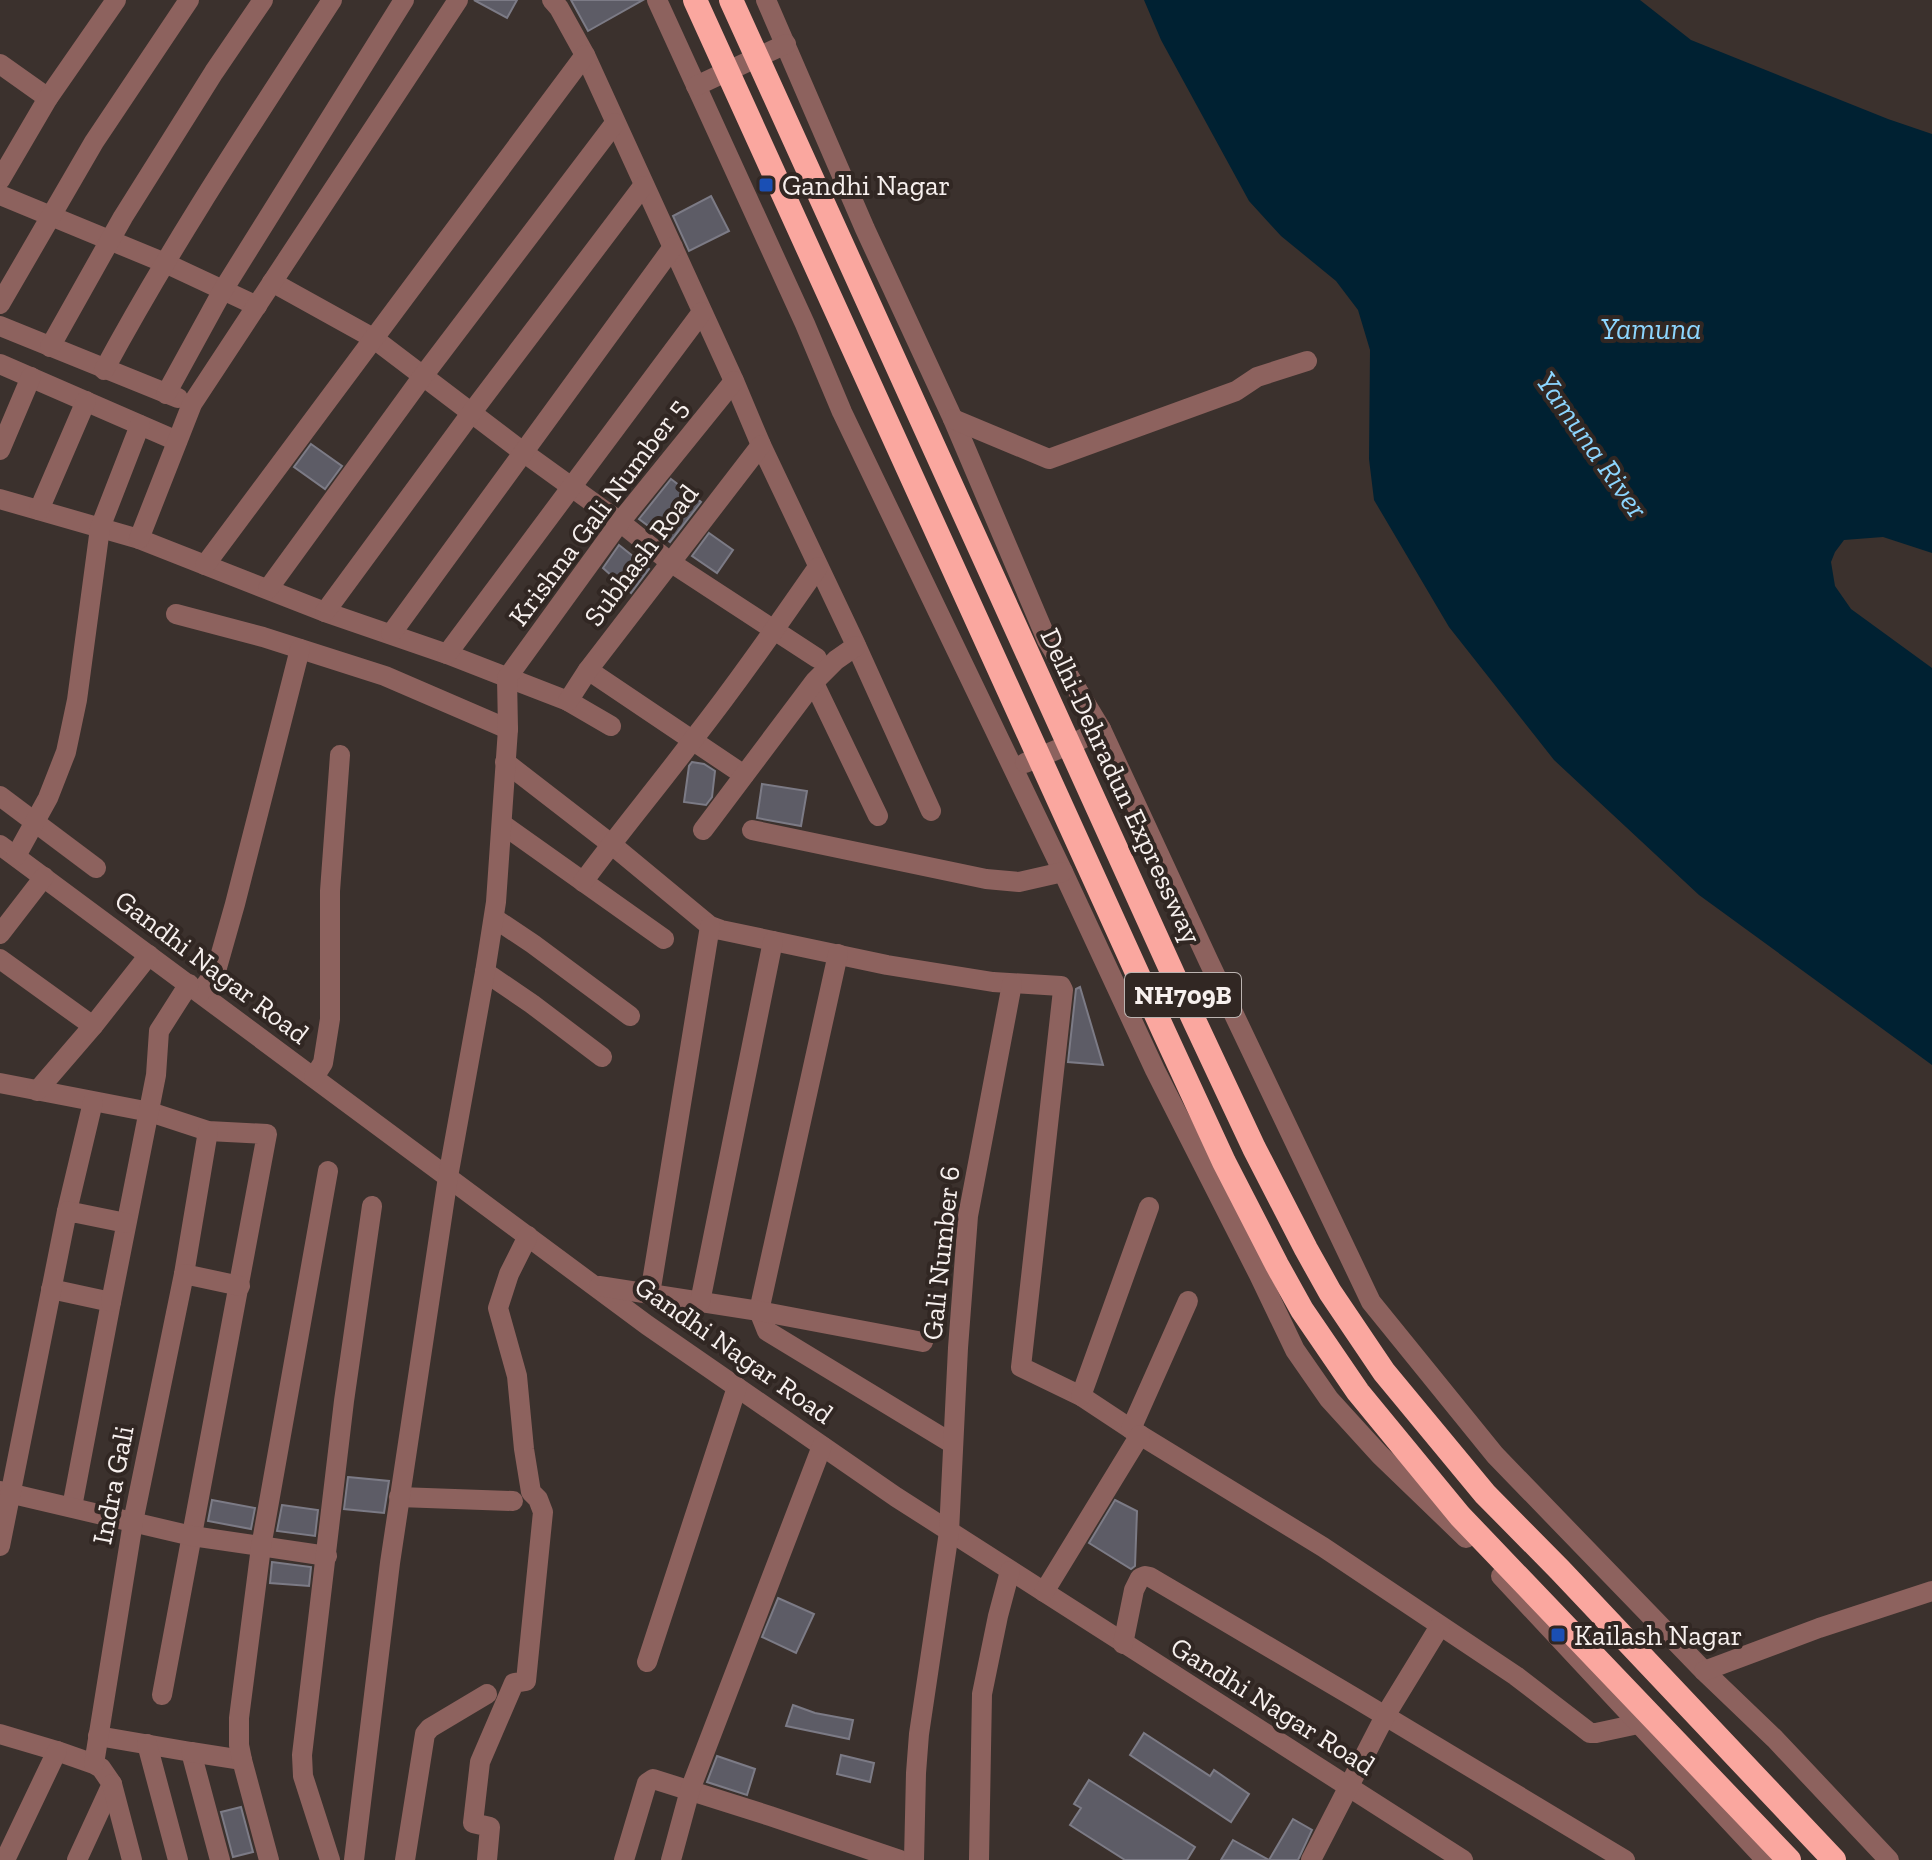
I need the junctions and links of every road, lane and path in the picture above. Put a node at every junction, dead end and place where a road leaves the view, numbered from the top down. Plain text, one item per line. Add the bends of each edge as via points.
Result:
1 (116, 0) edge
2 (189, 0) edge
3 (263, 0) edge
4 (332, 0) edge
5 (404, 0) edge
6 (458, 0) edge
7 (552, 0) edge
8 (657, 0) edge
9 (695, 0) edge
10 (731, 0) edge
11 (766, 0) edge
12 (786, 44) junction
13 (585, 55) junction
14 (0, 64) edge
15 (696, 86) junction
16 (48, 98) junction
17 (615, 123) junction
18 (0, 180) edge
19 (643, 186) junction
20 (0, 195) edge
21 (52, 216) junction
22 (110, 240) junction
23 (673, 247) junction
24 (165, 263) junction
25 (272, 282) junction
26 (223, 290) junction
27 (0, 304) edge
28 (257, 306) junction
29 (702, 312) junction
30 (0, 326) edge
31 (373, 338) junction
32 (50, 347) junction
33 (1307, 361) dead end
34 (0, 364) edge
35 (104, 370) junction
36 (423, 376) junction
37 (31, 377) junction
38 (734, 381) junction
39 (166, 394) junction
40 (86, 401) junction
41 (192, 404) junction
42 (472, 412) junction
43 (953, 419) junction
44 (140, 425) junction
45 (177, 441) junction
46 (761, 445) junction
47 (0, 450) edge
48 (523, 452) junction
49 (571, 486) junction
50 (0, 499) edge
51 (39, 510) junction
52 (620, 522) junction
53 (100, 528) junction
54 (139, 539) junction
55 (670, 562) junction
56 (205, 565) junction
57 (818, 567) junction
58 (268, 589) junction
59 (325, 612) junction
60 (176, 614) dead end
61 (775, 630) junction
62 (391, 634) junction
63 (856, 646) junction
64 (300, 649) junction
65 (447, 654) junction
66 (817, 658) dead end
67 (588, 670) junction
68 (507, 678) junction
69 (814, 683) junction
70 (568, 701) junction
71 (611, 726) dead end
72 (508, 729) junction
73 (1101, 729) junction
74 (692, 741) junction
75 (340, 755) dead end
76 (505, 762) junction
77 (1012, 768) junction
78 (744, 775) junction
79 (0, 796) edge
80 (931, 811) dead end
81 (878, 816) dead end
82 (34, 822) junction
83 (502, 824) junction
84 (703, 830) dead end
85 (752, 830) dead end
86 (611, 844) junction
87 (8, 851) edge
88 (96, 868) dead end
89 (1063, 872) junction
90 (44, 877) junction
91 (583, 882) junction
92 (494, 918) junction
93 (710, 926) junction
94 (0, 934) edge
95 (664, 939) dead end
96 (773, 941) junction
97 (838, 954) junction
98 (149, 955) junction
99 (0, 959) edge
100 (485, 972) junction
101 (1012, 984) junction
102 (194, 988) junction
103 (630, 1016) dead end
104 (93, 1026) junction
105 (602, 1057) dead end
106 (314, 1077) junction
107 (1, 1087) edge
108 (37, 1091) junction
109 (93, 1102) junction
110 (150, 1112) junction
111 (208, 1131) junction
112 (328, 1171) dead end
113 (448, 1177) junction
114 (372, 1206) dead end
115 (1149, 1207) dead end
116 (67, 1211) junction
117 (126, 1223) junction
118 (528, 1236) junction
119 (184, 1274) junction
120 (240, 1286) junction
121 (595, 1286) junction
122 (51, 1289) junction
123 (650, 1294) junction
124 (1188, 1301) dead end
125 (111, 1302) junction
126 (700, 1302) junction
127 (759, 1311) junction
128 (923, 1342) dead end
129 (737, 1387) junction
130 (1081, 1396) junction
131 (1135, 1432) junction
132 (953, 1444) junction
133 (822, 1446) junction
134 (5, 1492) edge
135 (399, 1497) junction
136 (513, 1501) dead end
137 (72, 1507) junction
138 (133, 1522) junction
139 (949, 1532) junction
140 (192, 1536) junction
141 (0, 1546) edge
142 (261, 1547) junction
143 (327, 1556) junction
144 (1010, 1571) junction
145 (1932, 1591) edge
146 (1044, 1592) junction
147 (1440, 1626) junction
148 (1123, 1644) junction
149 (647, 1662) dead end
150 (1704, 1671) junction
151 (487, 1694) dead end
152 (162, 1695) dead end
153 (1385, 1716) junction
154 (1638, 1724) junction
155 (0, 1735) edge
156 (98, 1736) junction
157 (147, 1744) junction
158 (57, 1751) junction
159 (191, 1752) junction
160 (242, 1760) junction
161 (102, 1772) junction
162 (1348, 1786) junction
163 (690, 1790) junction
164 (1455, 1858) edge
165 (5, 1860) edge
166 (77, 1860) edge
167 (132, 1860) edge
168 (178, 1860) edge
169 (220, 1860) edge
170 (269, 1860) edge
171 (330, 1860) edge
172 (354, 1860) edge
173 (405, 1860) edge
174 (487, 1860) edge
175 (624, 1860) edge
176 (671, 1860) edge
177 (900, 1860) edge
178 (914, 1860) edge
179 (979, 1860) edge
180 (1311, 1860) edge
181 (1625, 1860) edge
182 (1766, 1860) edge
183 (1789, 1860) edge
184 (1834, 1860) edge
185 (1889, 1860) edge

1 - 16 street
2 - 21 street via 94,142
3 - 22 street
4 - 24 street
5 - 26 street
6 - 25 street
7 - 13 street
8 - 15 street
9 - 183 highway, NH709B, bridge via 1224,1162 1302,1310 1358,1392 1460,1516
10 - 184 highway, Delhi-Dehradun Expressway / NH709B, bridge via 1193,1018 1330,1292 1384,1372 1485,1494
11 - 12 street
12 - 15 street
12 - 43 street
13 - 17 street
13 - 31 street
14 - 16 street
15 - 77 street via 842,412
16 - 18 street
17 - 19 street
17 - 36 street
19 - 23 street
19 - 42 street
20 - 21 street
21 - 22 street
21 - 27 street
22 - 24 street
22 - 32 street
23 - 29 street
23 - 48 street
24 - 26 street
24 - 35 street
25 - 28 street
25 - 31 street
26 - 28 street
26 - 39 street
28 - 41 street
29 - 38 street
29 - 49 street
30 - 32 street
31 - 36 street
31 - 56 street
32 - 35 street
33 - 43 street via 1049,459
34 - 37 street
35 - 39 street
36 - 42 street
36 - 58 street
37 - 40 street
37 - 47 street
38 - 46 street
38 - 52 street, Krishna Gali Number 5
39 - 41 street
40 - 44 street
40 - 51 street
41 - 45 street
42 - 48 street
42 - 59 street
43 - 73 street via 1047,640
44 - 45 street
44 - 53 street
45 - 54 street
46 - 55 street, Subhash Road
46 - 57 street
48 - 49 street
48 - 62 street
49 - 52 street
49 - 65 street
50 - 51 street
51 - 53 street
52 - 55 street
52 - 68 street, Krishna Gali Number 5
53 - 54 street
53 - 82 street via 72,726 58,775
54 - 56 street
55 - 61 street
55 - 67 street, Subhash Road
56 - 58 street
57 - 61 street
57 - 63 street
58 - 59 street
59 - 62 street
60 - 64 street
61 - 66 street
61 - 74 street
62 - 65 street
63 - 69 street
63 - 80 street
64 - 72 street via 385,676
64 - 102 street via 216,971
65 - 68 street
67 - 70 street, Subhash Road
67 - 74 street
68 - 70 street
68 - 72 street
69 - 78 street
69 - 81 street
70 - 71 street
72 - 76 street
73 - 77 street
73 - 150 street via 1371,1302 1495,1455
74 - 78 street
74 - 86 street
75 - 106 street via 330,891 330,1019 323,1063
76 - 83 street
76 - 86 street
77 - 89 street
78 - 84 street
79 - 82 street
82 - 87 street
82 - 88 street
83 - 91 street
83 - 92 street
85 - 89 street via 986,879 1019,882
86 - 91 street
86 - 93 street
87 - 90 street, Gandhi Nagar Road
89 - 154 street via 1295,1350 1329,1399 1380,1455 1462,1533
90 - 94 street
90 - 98 street, Gandhi Nagar Road
91 - 95 street
92 - 100 street
92 - 103 street
93 - 96 street
93 - 123 street
96 - 97 street
96 - 126 street
97 - 101 street
97 - 127 street
98 - 102 street, Gandhi Nagar Road
98 - 104 street
99 - 104 street
100 - 105 street
100 - 113 street
101 - 130 street via 1063,987 1021,1367
101 - 132 street, Gali Number 6 via 968,1216
102 - 106 street, Gandhi Nagar Road
102 - 110 street via 159,1031
104 - 108 street
106 - 113 street, Gandhi Nagar Road
107 - 108 street
108 - 109 street
109 - 110 street
109 - 116 street
110 - 111 street
110 - 117 street
111 - 119 street, Indra Gali
111 - 120 street via 267,1134
112 - 142 street
113 - 118 street, Gandhi Nagar Road
113 - 135 street
114 - 143 street
115 - 130 street
116 - 117 street
116 - 122 street
117 - 125 street
118 - 121 street, Gandhi Nagar Road
118 - 174 street via 498,1308 517,1376 531,1492 543,1512 526,1681 514,1683 480,1762 473,1823 490,1827
119 - 120 street
119 - 138 street, Indra Gali
120 - 140 street
121 - 123 street
121 - 129 street, Gandhi Nagar Road
122 - 125 street
122 - 134 street via 36,1374
123 - 126 street
124 - 131 street
125 - 137 street
126 - 127 street
127 - 128 street
127 - 132 street via 767,1331
129 - 133 street, Gandhi Nagar Road
129 - 149 street
130 - 131 street
131 - 146 street
131 - 147 street
132 - 139 street, Gali Number 6
133 - 139 street, Gandhi Nagar Road
133 - 163 street
134 - 137 street
134 - 141 street
135 - 136 street
135 - 172 street
137 - 138 street
138 - 140 street
138 - 156 street, Indra Gali
139 - 144 street, Gandhi Nagar Road
139 - 178 street, Gali Number 6 via 919,1734
140 - 142 street
140 - 152 street
142 - 143 street
142 - 160 street via 239,1718
143 - 171 street via 302,1767
144 - 146 street, Gandhi Nagar Road
144 - 179 street via 982,1694
145 - 150 street
146 - 148 street, Gandhi Nagar Road
147 - 153 street
147 - 154 street via 1590,1733
148 - 153 street via 1134,1590 1145,1576
148 - 162 street, Gandhi Nagar Road
150 - 185 street
151 - 173 street via 425,1734
153 - 162 street
153 - 181 street
154 - 182 street
155 - 158 street
156 - 157 street
156 - 161 street, Indra Gali
157 - 159 street
157 - 168 street
158 - 161 street
158 - 165 street
159 - 160 street
159 - 169 street
160 - 170 street
161 - 166 street
161 - 167 street
162 - 164 street, Gandhi Nagar Road
162 - 180 street
163 - 175 street via 649,1780
163 - 176 street
163 - 177 street

